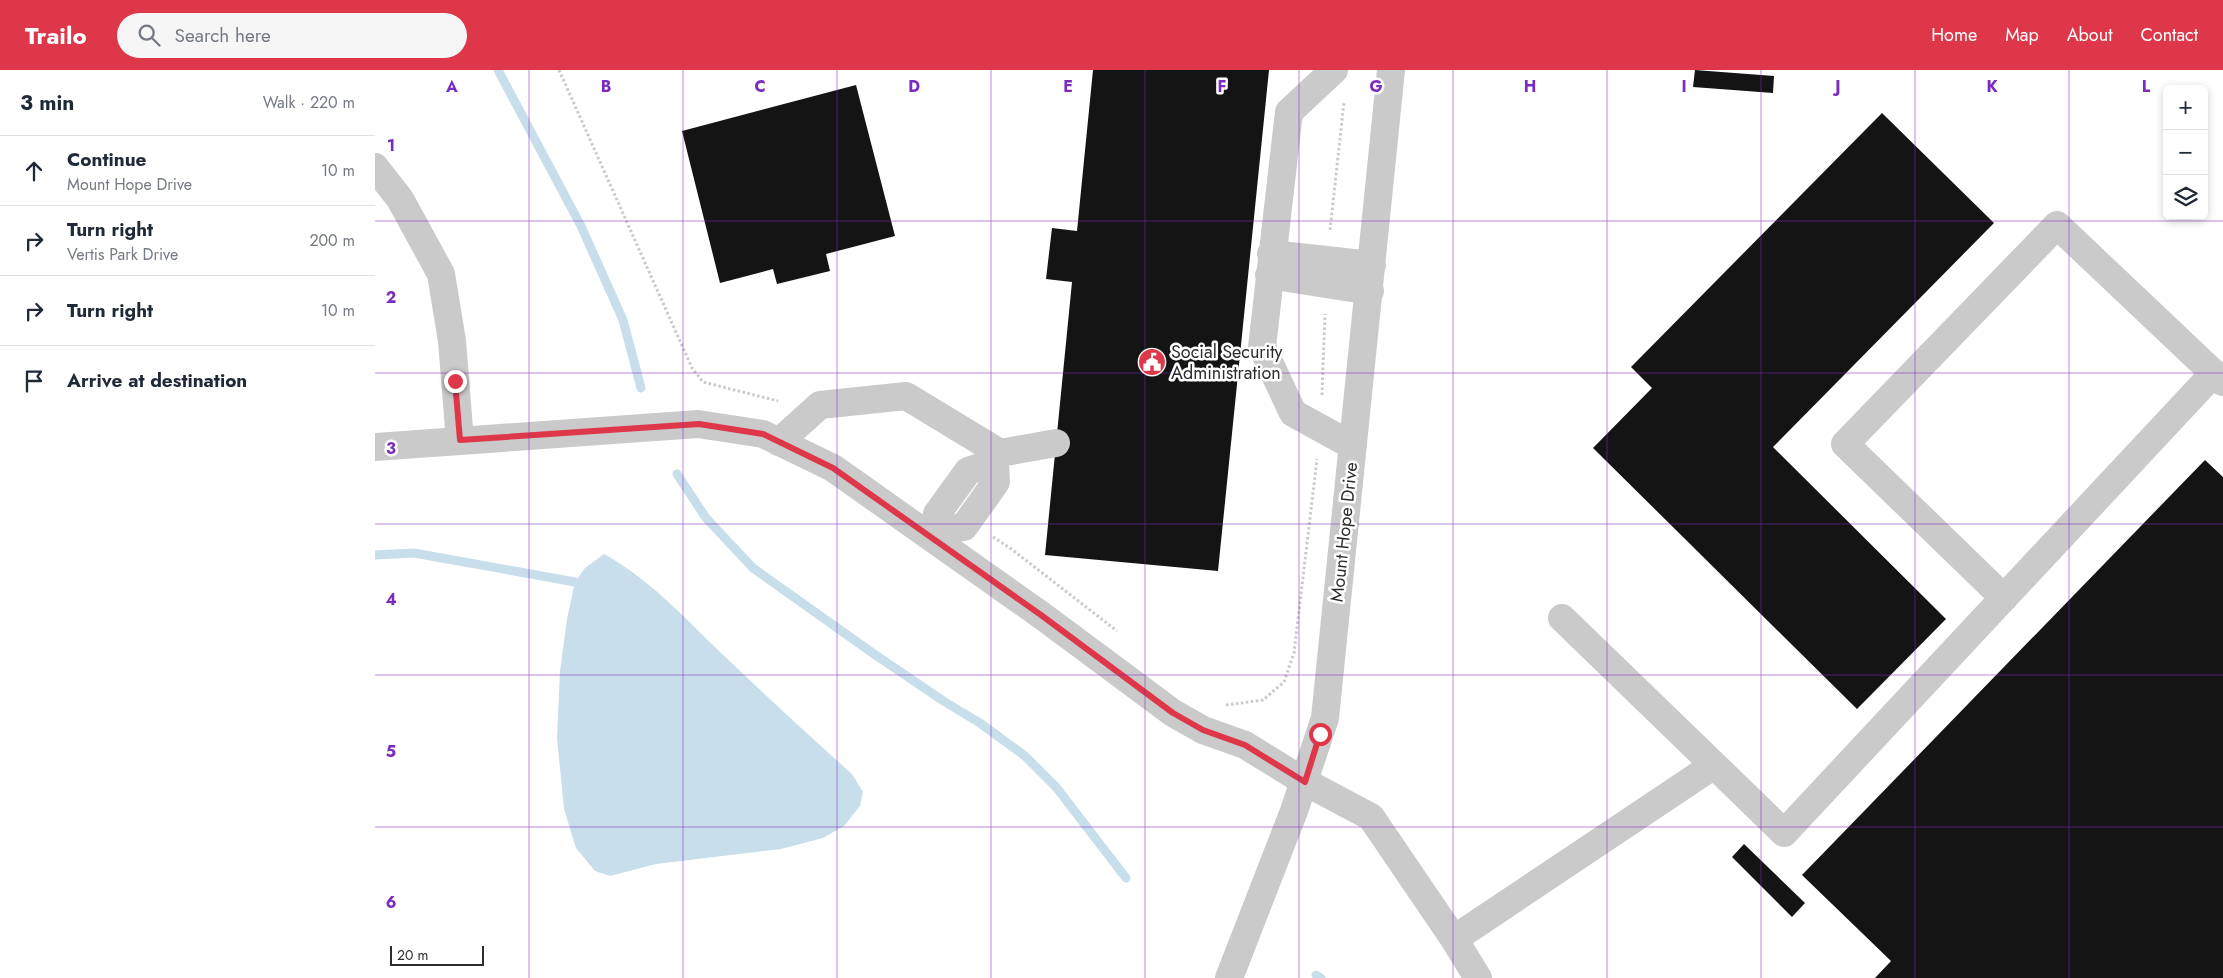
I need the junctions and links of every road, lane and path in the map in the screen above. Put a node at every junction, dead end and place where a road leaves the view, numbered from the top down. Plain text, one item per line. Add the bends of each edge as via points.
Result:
1 (1334, 70) edge
2 (1391, 70) edge
3 (375, 167) edge
4 (1270, 264) junction
5 (1371, 278) junction
6 (2218, 378) edge
7 (460, 440) junction
8 (779, 442) junction
9 (1056, 443) dead end
10 (1353, 446) junction
11 (375, 447) edge
12 (997, 458) junction
13 (939, 535) junction
14 (2004, 598) junction
15 (1562, 618) dead end
16 (1714, 765) junction
17 (1305, 782) junction
18 (1454, 939) junction
19 (1229, 978) edge
20 (1478, 978) edge

1 - 4 street via 1289,112
2 - 5 street, Mount Hope Drive
3 - 7 street via 400,199 441,274 451,332
4 - 5 street
4 - 10 street via 1262,347 1293,413
5 - 10 street, Mount Hope Drive
6 - 14 street
6 - 14 street via 2057,225 1845,444
7 - 8 street via 699,424 763,434
7 - 11 street
8 - 12 street via 820,405 906,396
8 - 13 street via 833,468
9 - 12 street
10 - 17 street, Mount Hope Drive via 1325,718
12 - 13 street via 968,472 937,514
13 - 17 street via 1173,713 1203,730 1245,745
14 - 16 street via 1784,833
15 - 16 street
16 - 18 street
17 - 18 street via 1371,817
17 - 19 street, Mount Hope Drive
18 - 20 street

